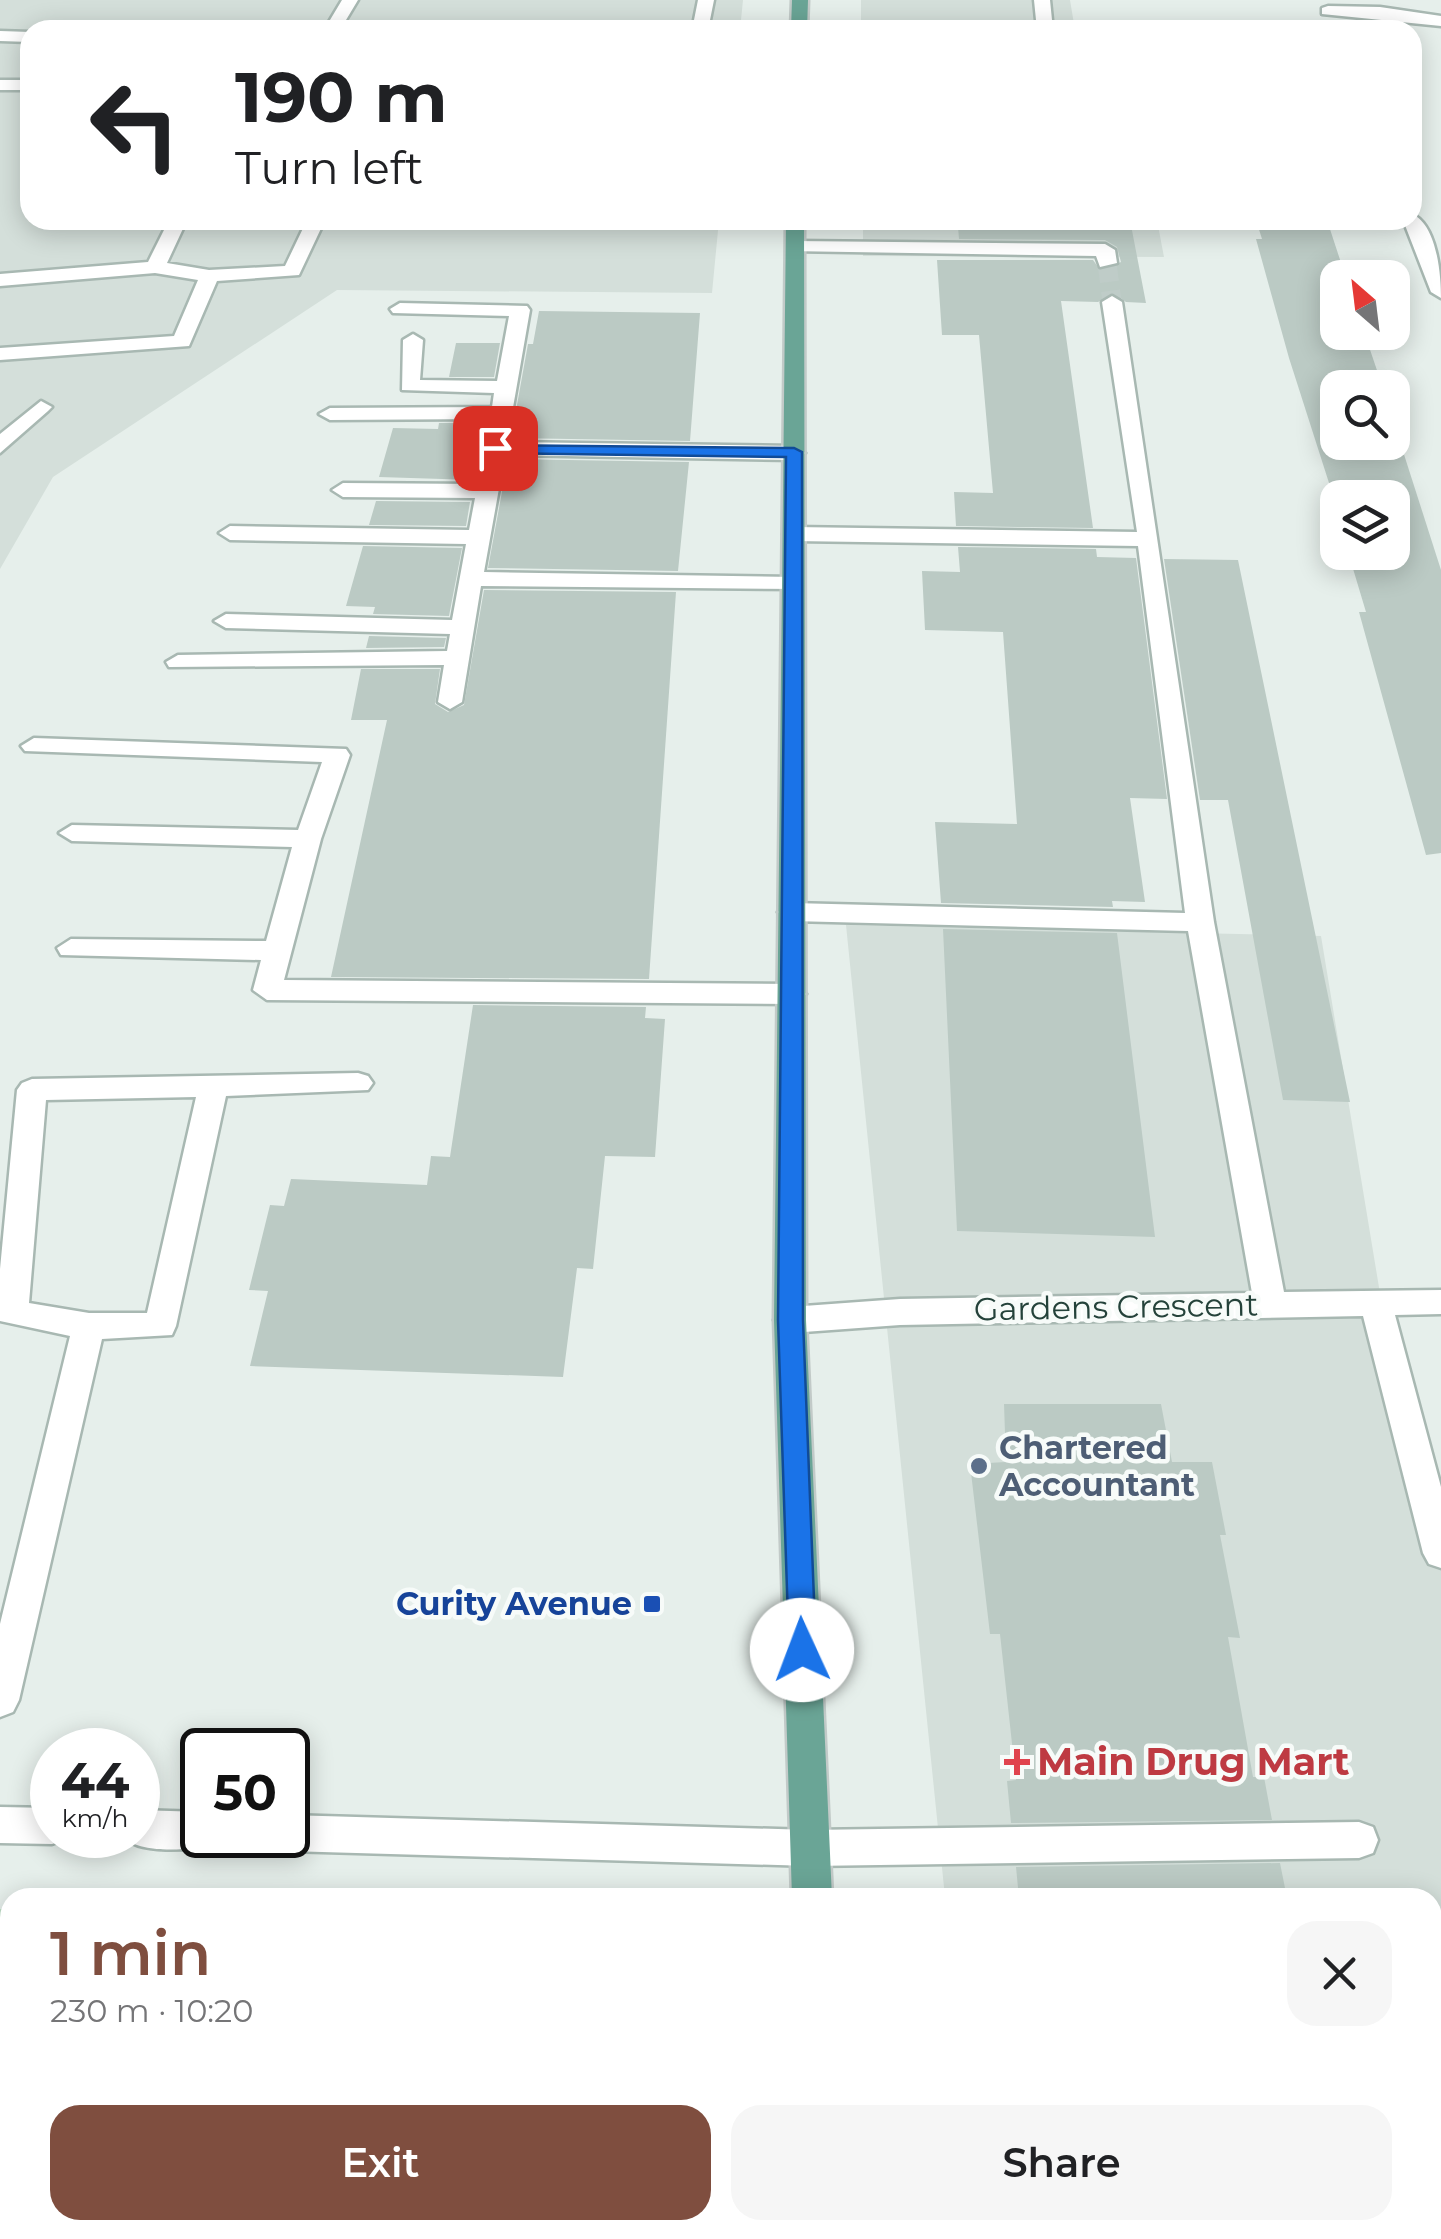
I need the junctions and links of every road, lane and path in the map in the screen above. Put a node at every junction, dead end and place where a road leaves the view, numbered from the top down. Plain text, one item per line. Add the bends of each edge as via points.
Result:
1 (1326, 6) edge
2 (1441, 21) edge
3 (173, 230) edge
4 (311, 230) edge
5 (795, 233) edge
6 (1433, 249) edge
7 (1107, 263) dead end
8 (156, 267) junction
9 (208, 276) junction
10 (0, 280) edge
11 (1441, 292) edge
12 (1112, 302) tunnel mouth
13 (400, 309) dead end
14 (413, 340) dead end
15 (0, 354) edge
16 (506, 387) junction
17 (41, 408) dead end
18 (330, 414) dead end
19 (501, 414) junction
20 (0, 446) edge
21 (495, 448) junction
22 (794, 452) junction
23 (342, 490) dead end
24 (487, 491) junction
25 (230, 534) dead end
26 (794, 534) junction
27 (479, 537) junction
28 (1148, 539) junction
29 (471, 579) junction
30 (794, 584) junction
31 (226, 621) dead end
32 (464, 627) junction
33 (458, 658) junction
34 (178, 662) dead end
35 (450, 702) dead end
36 (34, 746) dead end
37 (72, 834) dead end
38 (308, 839) junction
39 (792, 912) junction
40 (1200, 922) junction
41 (71, 948) dead end
42 (278, 951) junction
43 (792, 994) junction
44 (358, 1083) dead end
45 (214, 1085) junction
46 (1441, 1302) edge
47 (1376, 1303) junction
48 (1270, 1304) junction
49 (790, 1320) junction
50 (89, 1326) junction
51 (1441, 1552) edge
52 (0, 1700) edge
53 (0, 1825) edge
54 (30, 1826) edge
55 (310, 1833) edge
56 (1359, 1840) dead end
57 (810, 1848) junction
58 (812, 1888) edge

1 - 2 street
3 - 8 street
4 - 9 street via 292,271
5 - 7 street via 1105,250
5 - 22 main road
6 - 11 street
8 - 9 street
8 - 10 street
9 - 15 street via 182,342
12 - 28 street
13 - 16 street via 520,310
14 - 16 street via 409,386
16 - 19 street
17 - 20 street
18 - 19 street
19 - 21 street
21 - 22 street
21 - 24 street
22 - 26 main road
23 - 24 street
24 - 27 street
25 - 27 street
26 - 28 street
26 - 30 main road
27 - 29 street
28 - 40 street
29 - 30 street
29 - 32 street
30 - 39 main road
31 - 32 street
32 - 33 street
33 - 34 street
33 - 35 street
36 - 38 street via 337,755
37 - 38 street
38 - 42 street
39 - 40 street
39 - 43 main road
40 - 48 street
41 - 42 street
42 - 43 street via 267,990
43 - 49 main road
44 - 45 street
45 - 50 street via 160,1326
45 - 50 street via 32,1090 12,1314
46 - 47 street, Gardens Crescent
47 - 48 street, Gardens Crescent
47 - 51 street
48 - 49 street, Gardens Crescent
49 - 57 main road
50 - 52 street
53 - 54 street
55 - 57 street
56 - 57 street
57 - 58 main road

